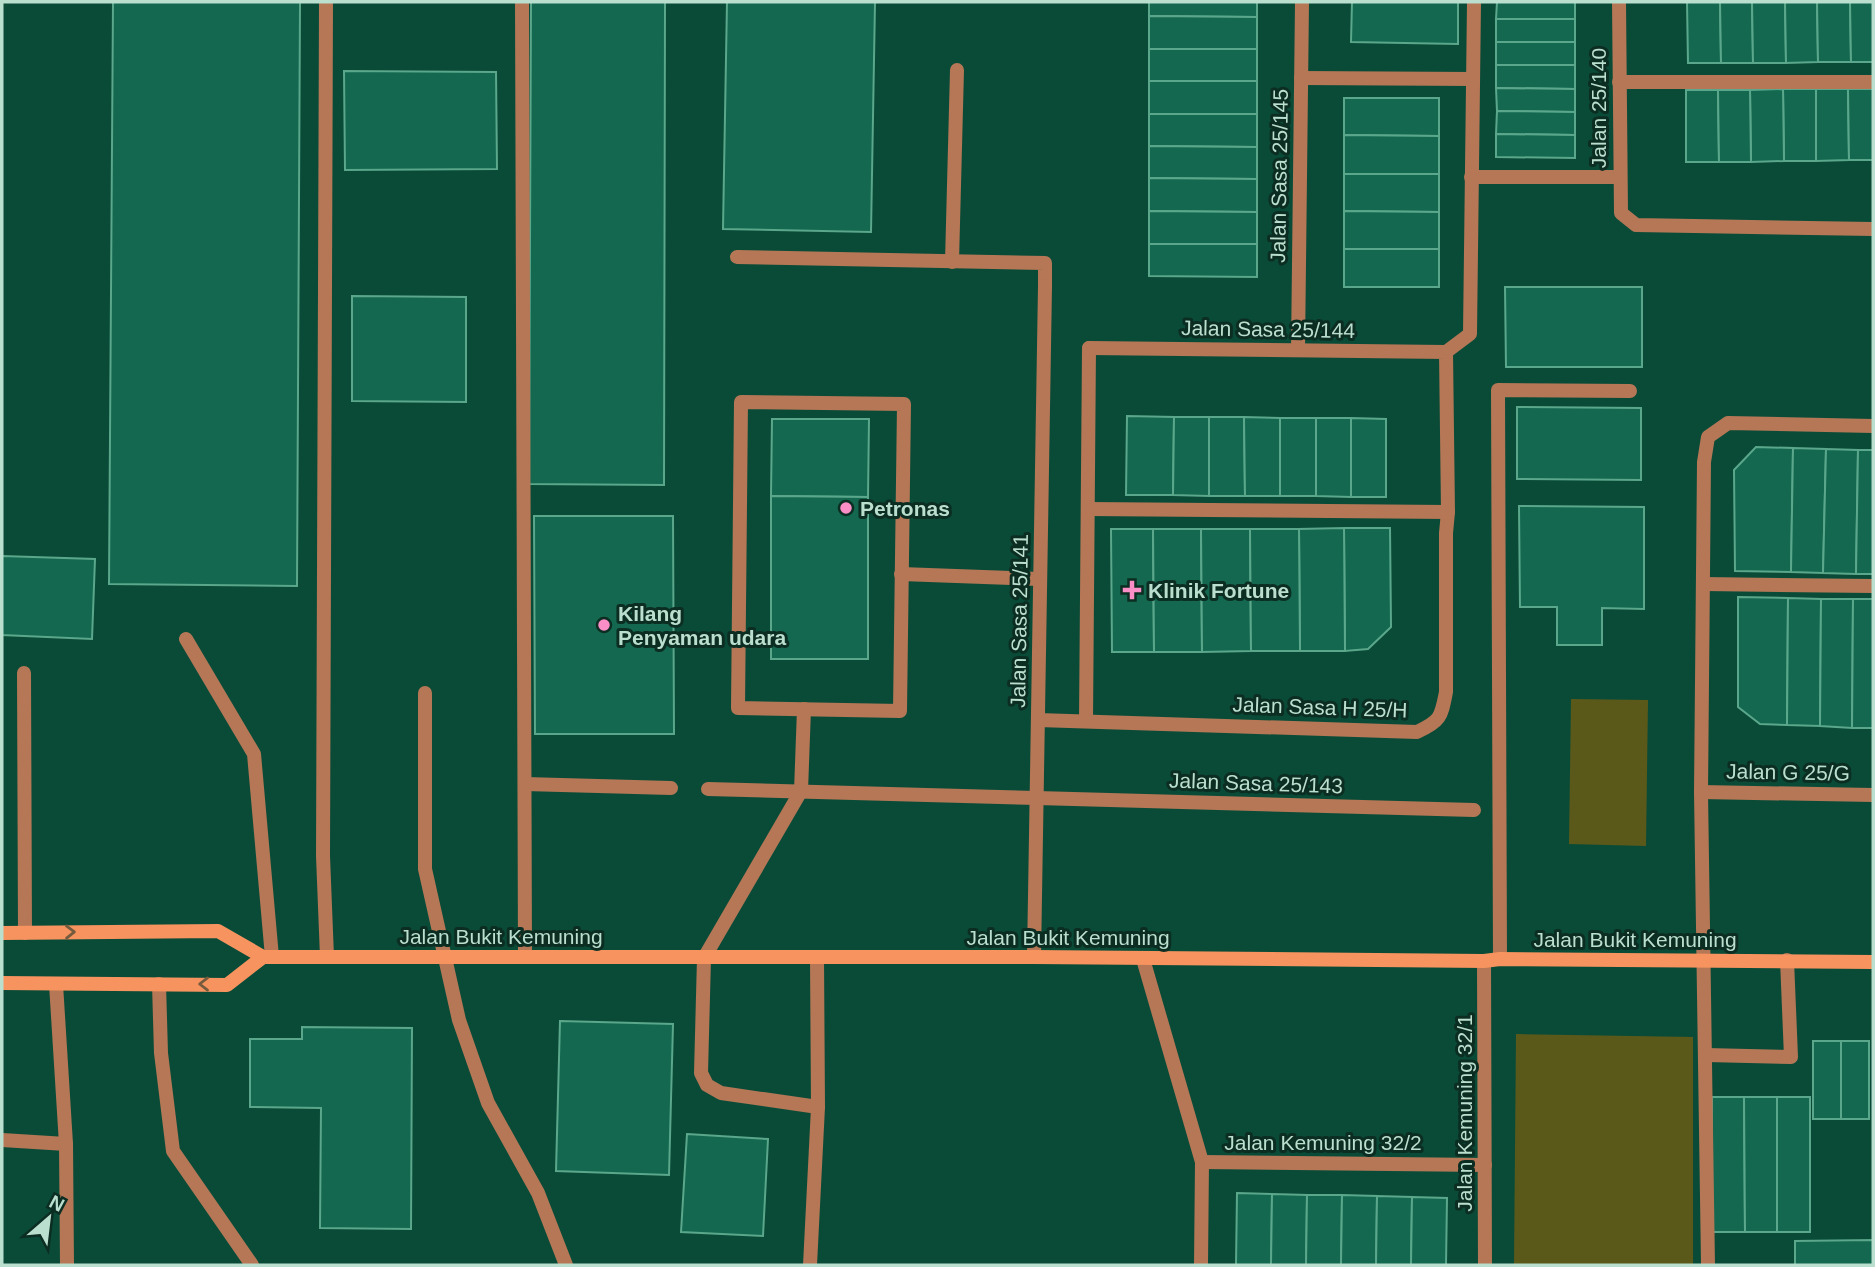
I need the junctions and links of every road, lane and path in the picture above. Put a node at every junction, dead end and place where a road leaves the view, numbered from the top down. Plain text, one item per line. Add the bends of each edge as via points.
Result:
1 (326, 2) edge
2 (522, 2) edge
3 (1302, 2) edge
4 (1474, 2) edge
5 (1619, 2) edge
6 (957, 69) dead end
7 (1301, 78) junction
8 (1473, 79) junction
9 (1619, 82) junction
10 (1873, 82) edge
11 (1471, 177) junction
12 (1619, 177) junction
13 (1873, 229) edge
14 (737, 257) dead end
15 (952, 261) junction
16 (1298, 350) junction
17 (1446, 352) junction
18 (1630, 391) dead end
19 (1873, 426) edge
20 (1088, 509) junction
21 (1448, 512) junction
22 (901, 574) junction
23 (1040, 579) junction
24 (1703, 583) junction
25 (1873, 586) edge
26 (186, 639) dead end
27 (24, 673) dead end
28 (425, 693) dead end
29 (804, 709) junction
30 (1038, 720) junction
31 (1086, 721) junction
32 (524, 785) junction
33 (671, 788) dead end
34 (708, 789) dead end
35 (801, 792) junction
36 (1701, 792) junction
37 (1873, 794) edge
38 (1037, 798) junction
39 (1474, 810) dead end
40 (2, 933) edge
41 (25, 933) junction
42 (267, 957) junction
43 (327, 957) junction
44 (526, 957) junction
45 (1034, 957) junction
46 (445, 958) junction
47 (704, 958) junction
48 (817, 958) junction
49 (1143, 959) junction
50 (1500, 959) junction
51 (1703, 960) junction
52 (1787, 960) junction
53 (1484, 961) junction
54 (1873, 962) edge
55 (2, 983) edge
56 (56, 984) junction
57 (159, 984) junction
58 (1706, 1055) junction
59 (818, 1107) junction
60 (2, 1140) edge
61 (66, 1143) junction
62 (1202, 1163) junction
63 (1485, 1165) junction
64 (67, 1265) edge
65 (252, 1265) edge
66 (566, 1265) edge
67 (810, 1265) edge
68 (1201, 1265) edge
69 (1485, 1265) edge
70 (1708, 1265) edge

1 - 43 street via 323,856
2 - 32 street
3 - 7 street, Jalan Sasa 25/145
4 - 8 street
5 - 9 street, Jalan 25/140
6 - 15 street
7 - 8 street
7 - 16 street, Jalan Sasa 25/145
8 - 11 street
9 - 10 street
9 - 12 street, Jalan 25/140
11 - 12 street
11 - 17 street via 1470,334
12 - 13 street, Jalan 25/140 via 1621,213 1636,225
14 - 15 street
15 - 23 street, Jalan Sasa 25/141 via 1045,263
16 - 17 street, Jalan Sasa 25/144
16 - 20 street, Jalan Sasa 25/144 via 1089,348
17 - 21 street, Jalan Sasa H 25/H
18 - 50 street via 1498,390
19 - 24 street via 1728,423 1707,437
20 - 21 street
20 - 31 street
21 - 31 street, Jalan Sasa H 25/H via 1446,692 1434,724 1418,732
22 - 23 street
22 - 29 street via 900,710
22 - 29 street via 904,404 741,401 738,708
23 - 30 street, Jalan Sasa 25/141
24 - 25 street
24 - 36 street
26 - 42 street via 254,754
27 - 41 street
28 - 46 street via 425,869
29 - 35 street
30 - 31 street, Jalan Sasa H 25/H
30 - 38 street, Jalan Sasa 25/141
32 - 33 street
32 - 44 street
34 - 35 street, Jalan Sasa 25/143
35 - 38 street, Jalan Sasa 25/143
35 - 47 street
36 - 37 street, Jalan G 25/G
36 - 51 street
38 - 39 street, Jalan Sasa 25/143
38 - 45 street, Jalan Sasa 25/141
40 - 41 main road
41 -> 42 main road via 218,931
42 - 43 main road, Jalan Bukit Kemuning
42 -> 57 main road via 227,985
43 - 46 main road, Jalan Bukit Kemuning
44 - 46 main road, Jalan Bukit Kemuning
44 - 47 main road, Jalan Bukit Kemuning
45 - 48 main road, Jalan Bukit Kemuning
45 - 49 main road, Jalan Bukit Kemuning
46 - 66 street via 459,1020 488,1103 538,1193
47 - 48 main road, Jalan Bukit Kemuning
47 - 59 street via 701,1073 707,1085 720,1093
48 - 59 street
49 - 53 main road, Jalan Bukit Kemuning
49 - 62 street
50 - 51 main road, Jalan Bukit Kemuning
50 - 53 main road, Jalan Bukit Kemuning
51 - 52 main road, Jalan Bukit Kemuning
51 - 58 street
52 - 54 main road, Jalan Bukit Kemuning
52 - 58 street via 1791,1057
53 - 63 street, Jalan Kemuning 32/1
55 - 56 main road
56 - 57 main road
56 - 61 street
57 - 65 street via 160,1053 173,1151
58 - 70 street
59 - 67 street
60 - 61 street
61 - 64 street
62 - 63 street, Jalan Kemuning 32/2
62 - 68 street
63 - 69 street, Jalan Kemuning 32/1

